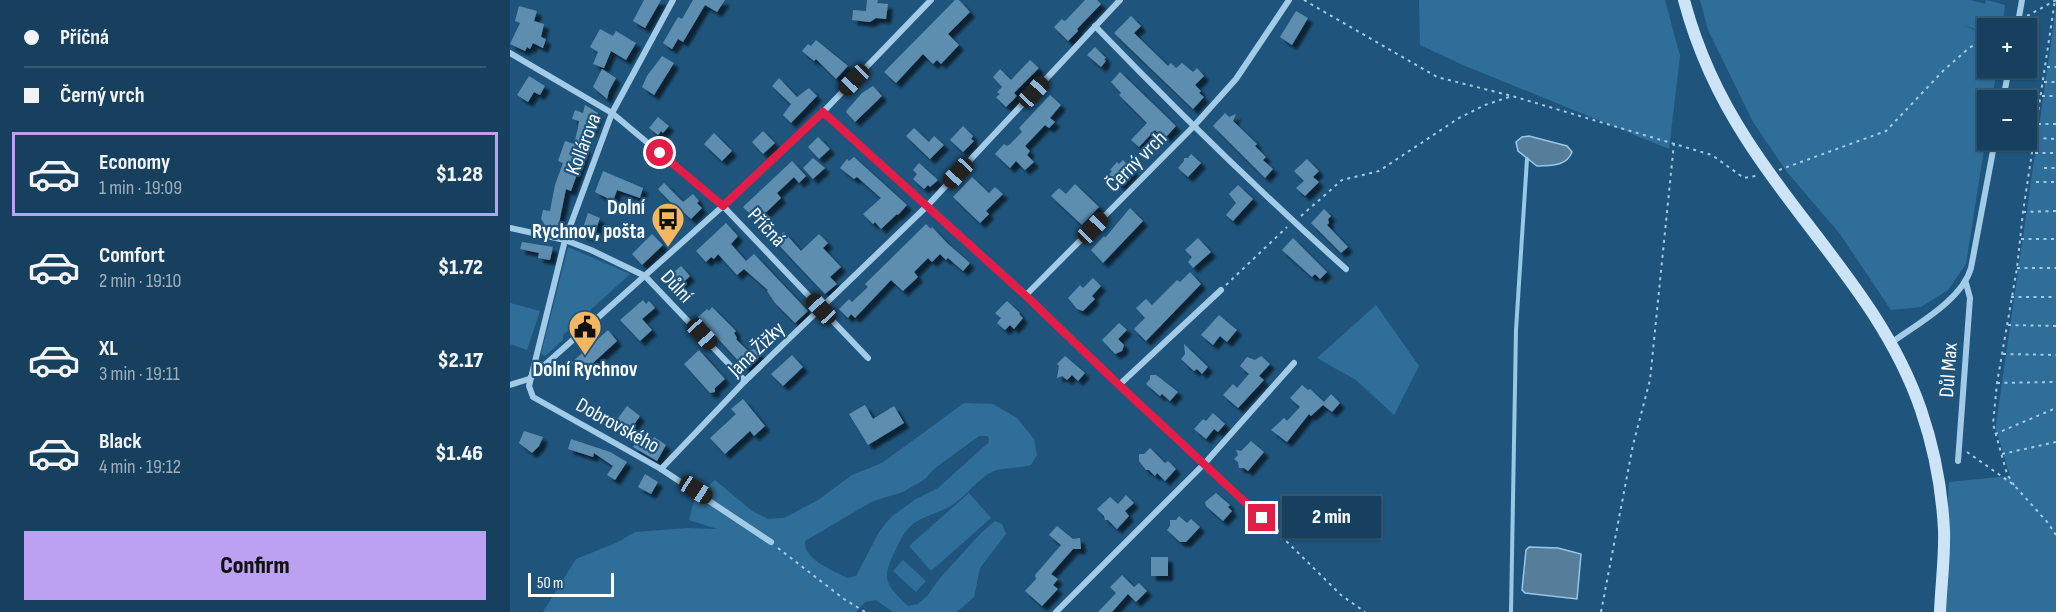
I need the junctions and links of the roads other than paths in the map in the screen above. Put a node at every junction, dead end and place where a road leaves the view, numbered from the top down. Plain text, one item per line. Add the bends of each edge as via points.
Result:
1 (673, 0) edge
2 (931, 0) edge
3 (1120, 0) edge
4 (1289, 0) edge
5 (1684, 0) edge
6 (2022, 0) edge
7 (2018, 18) edge
8 (1095, 26) junction
9 (510, 53) edge
10 (823, 112) junction
11 (612, 113) junction
12 (1193, 127) junction
13 (1993, 150) edge
14 (723, 206) junction
15 (927, 206) junction
16 (510, 228) edge
17 (565, 240) junction
18 (1346, 269) dead end
19 (645, 276) junction
20 (1966, 283) junction
21 (1221, 290) road end
22 (1026, 296) junction
23 (821, 309) junction
24 (1891, 343) junction
25 (868, 358) dead end
26 (1294, 363) dead end
27 (529, 379) junction
28 (745, 381) junction
29 (510, 385) edge
30 (1119, 385) junction
31 (1959, 461) dead end
32 (1205, 463) junction
33 (661, 468) junction
34 (1276, 531) road end
35 (771, 542) road end
36 (1056, 612) edge
37 (1940, 612) edge

1 - 11 street, Kollárova
2 - 10 street
3 - 8 street
4 - 12 street, Černý vrch via 1236,79
5 - 24 main road via 1726,106 1769,173 1853,282
6 - 7 street
8 - 12 street, Černý vrch
8 - 15 street
9 - 11 street, Příčná
10 - 14 street
10 - 15 street
11 - 14 street, Příčná
11 - 17 street, Kollárova
12 - 18 street, Černý vrch
12 - 22 street, Černý vrch
13 - 20 street, Důl Max
14 - 19 street
14 - 23 street, Příčná
15 - 22 street
15 - 23 street, Jana Žižky
16 - 17 street, Důlní
17 - 19 street, Důlní
17 - 27 street, Kollárova
19 - 27 street
19 - 28 street, Důlní
20 - 24 street, Důl Max via 1956,295
20 - 31 street, Důl Max via 1970,298
21 - 30 street
22 - 30 street
23 - 25 street, Příčná
23 - 28 street, Jana Žižky
24 - 37 main road via 1921,410 1937,467 1944,530
26 - 32 street
27 - 29 street
27 - 33 street, Dobrovského via 533,397
28 - 33 street, Jana Žižky
30 - 32 street
32 - 34 street
32 - 36 street
33 - 35 street, Dobrovského

